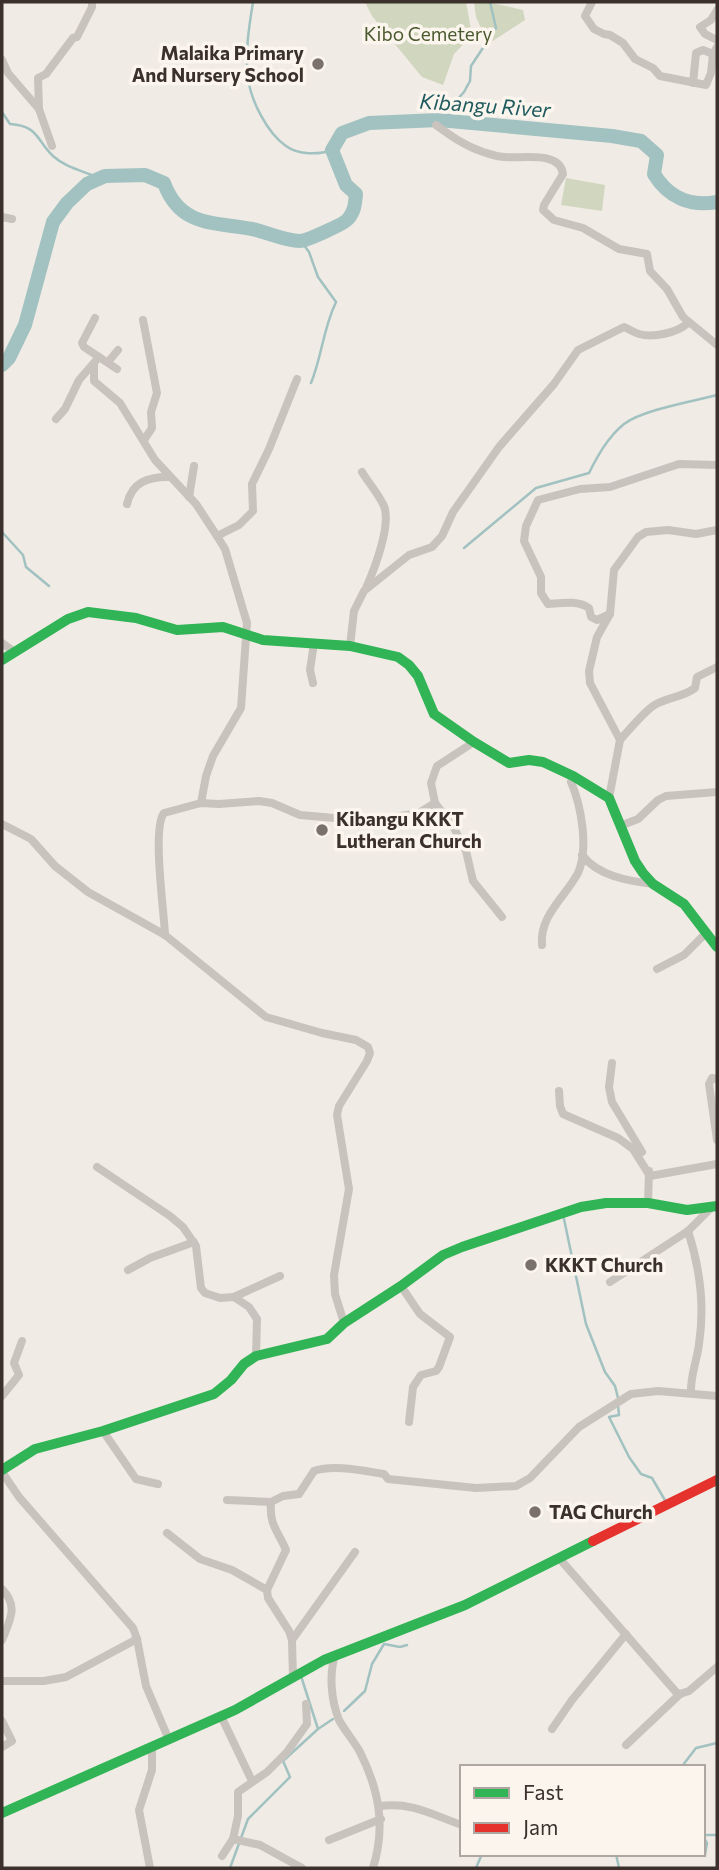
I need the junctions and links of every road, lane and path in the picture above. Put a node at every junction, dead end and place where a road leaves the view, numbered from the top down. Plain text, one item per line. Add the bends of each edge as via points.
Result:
1 (92, 2) edge
2 (592, 2) edge
3 (717, 10) edge
4 (717, 40) edge
5 (715, 51) edge
6 (2, 60) edge
7 (693, 83) junction
8 (39, 109) junction
9 (436, 125) dead end
10 (52, 146) dead end
11 (2, 217) edge
12 (12, 219) dead end
13 (95, 318) dead end
14 (143, 320) dead end
15 (688, 323) junction
16 (717, 345) edge
17 (118, 350) dead end
18 (97, 361) junction
19 (108, 362) junction
20 (117, 369) dead end
21 (297, 379) dead end
22 (56, 419) dead end
23 (144, 440) junction
24 (717, 465) edge
25 (194, 466) dead end
26 (362, 472) dead end
27 (169, 477) junction
28 (189, 497) junction
29 (127, 504) dead end
30 (717, 530) edge
31 (218, 536) junction
32 (364, 591) junction
33 (610, 614) junction
34 (246, 636) junction
35 (2, 643) edge
36 (314, 643) junction
37 (350, 646) junction
38 (15, 652) junction
39 (2, 660) edge
40 (717, 667) edge
41 (313, 683) dead end
42 (620, 740) junction
43 (474, 742) junction
44 (571, 782) dead end
45 (717, 792) edge
46 (608, 798) junction
47 (201, 803) junction
48 (435, 803) junction
49 (2, 824) edge
50 (620, 826) junction
51 (582, 855) junction
52 (653, 884) junction
53 (502, 918) dead end
54 (165, 934) junction
55 (705, 934) junction
56 (542, 945) dead end
57 (717, 947) edge
58 (657, 970) dead end
59 (612, 1063) dead end
60 (717, 1079) edge
61 (559, 1091) dead end
62 (717, 1140) edge
63 (717, 1164) edge
64 (97, 1167) dead end
65 (650, 1176) junction
66 (648, 1203) junction
67 (714, 1207) edge
68 (688, 1231) junction
69 (194, 1242) junction
70 (128, 1270) dead end
71 (280, 1276) dead end
72 (610, 1282) dead end
73 (401, 1286) junction
74 (234, 1297) junction
75 (344, 1323) junction
76 (22, 1341) dead end
77 (256, 1356) junction
78 (691, 1393) junction
79 (2, 1396) edge
80 (717, 1396) edge
81 (409, 1422) dead end
82 (103, 1431) junction
83 (2, 1471) edge
84 (717, 1480) edge
85 (158, 1484) dead end
86 (228, 1500) dead end
87 (271, 1502) junction
88 (167, 1533) dead end
89 (355, 1552) dead end
90 (559, 1558) junction
91 (2, 1589) edge
92 (267, 1590) junction
93 (626, 1634) junction
94 (137, 1639) junction
95 (2, 1640) edge
96 (292, 1640) junction
97 (335, 1655) junction
98 (717, 1667) edge
99 (293, 1678) junction
100 (2, 1681) edge
101 (680, 1694) junction
102 (306, 1704) dead end
103 (221, 1716) junction
104 (2, 1721) edge
105 (552, 1729) dead end
106 (169, 1740) junction
107 (626, 1745) dead end
108 (2, 1747) edge
109 (152, 1748) junction
110 (252, 1781) junction
111 (380, 1806) junction
112 (2, 1813) edge
113 (381, 1819) junction
114 (460, 1824) edge
115 (233, 1839) junction
116 (329, 1840) dead end
117 (222, 1856) dead end
118 (150, 1868) edge
119 (302, 1868) edge
120 (373, 1868) edge

1 - 8 street via 77,37 38,78
2 - 7 street via 585,16 594,29 623,43 635,60 660,76
3 - 4 street via 700,27
5 - 7 street via 708,84
5 - 7 street via 696,53
6 - 8 street
8 - 10 street
9 - 15 street via 484,152 556,162 563,174 544,205 547,216 583,228 619,249 647,254 650,271
11 - 12 street
13 - 18 street via 82,343
14 - 23 street via 157,393 152,428
15 - 16 street
15 - 32 street via 673,332 648,335 624,327 581,347 499,447 453,512 442,536
17 - 19 street
18 - 19 street
18 - 22 street via 79,380
18 - 23 street via 94,381 120,402
19 - 20 street
21 - 31 street via 251,484 253,511
23 - 27 street
24 - 33 street via 679,464 610,487 543,497 534,505 523,534 541,577 544,600 584,605 597,620
25 - 28 street
26 - 32 street via 385,511 382,547
27 - 28 street
27 - 29 street via 143,481 133,488
28 - 31 street
30 - 33 street via 696,534 649,531 638,537 614,570
31 - 34 street via 244,614
32 - 37 street via 354,611
33 - 42 street via 597,637 589,676
34 - 36 street
34 - 38 street via 223,627 184,630 88,612
34 - 47 street via 241,708 213,756
35 - 38 street
36 - 37 street
36 - 41 street
37 - 43 street via 398,657 409,665 434,714
38 - 39 street
40 - 42 street via 697,677 690,692 652,706
42 - 46 street
43 - 46 street via 509,763 543,762
43 - 48 street via 437,766 431,783
44 - 51 street via 582,821
45 - 50 street via 666,796 638,819
46 - 50 street
47 - 48 street via 259,801 300,815 355,821 419,813
47 - 54 street via 171,809 160,819
48 - 53 street via 466,851 473,881
49 - 54 street via 31,839 88,892
50 - 52 street via 635,861
51 - 52 street via 604,872
51 - 56 street via 578,872 543,929
52 - 55 street via 684,904
54 - 75 street via 266,1017 368,1047 367,1061 337,1115 349,1189 334,1275
55 - 57 street
55 - 58 street via 684,955
59 - 65 street via 612,1102 645,1156
60 - 62 street via 709,1084
61 - 65 street via 563,1114 618,1138 633,1149
63 - 65 street
64 - 69 street via 170,1216
65 - 66 street
66 - 67 street via 687,1210
66 - 73 street via 582,1207 522,1226 448,1253
67 - 68 street
68 - 72 street
68 - 78 street via 701,1301
69 - 70 street
69 - 74 street via 205,1293
71 - 74 street
73 - 75 street
73 - 81 street via 420,1314 450,1337 439,1367 421,1375 413,1387
74 - 77 street via 257,1319
75 - 77 street via 327,1339
76 - 79 street via 14,1363 19,1376
77 - 82 street via 214,1394
78 - 80 street
78 - 87 street via 647,1391 627,1396 579,1427 530,1478 516,1486 440,1485 321,1469 314,1471 299,1494
82 - 83 street via 35,1449
82 - 85 street via 136,1479
83 - 94 street via 19,1497 128,1622
84 - 90 street
86 - 87 street
87 - 92 street via 273,1528 286,1550
88 - 92 street via 200,1559
89 - 96 street
90 - 93 street
90 - 97 street via 465,1605
91 - 95 street via 12,1607
92 - 96 street
93 - 101 street
93 - 105 street
94 - 100 street via 66,1677
94 - 106 street via 146,1686
96 - 99 street
97 - 99 street
97 - 111 street via 332,1677 339,1719 360,1753
98 - 101 street
99 - 103 street
101 - 107 street
102 - 110 street via 307,1724 287,1752
103 - 106 street
103 - 110 street
104 - 108 street via 12,1741
106 - 109 street
109 - 112 street
109 - 118 street via 152,1770 138,1814
110 - 115 street via 238,1791
111 - 113 street
111 - 114 street via 419,1808
113 - 116 street
113 - 120 street
115 - 117 street
115 - 119 street via 260,1845

